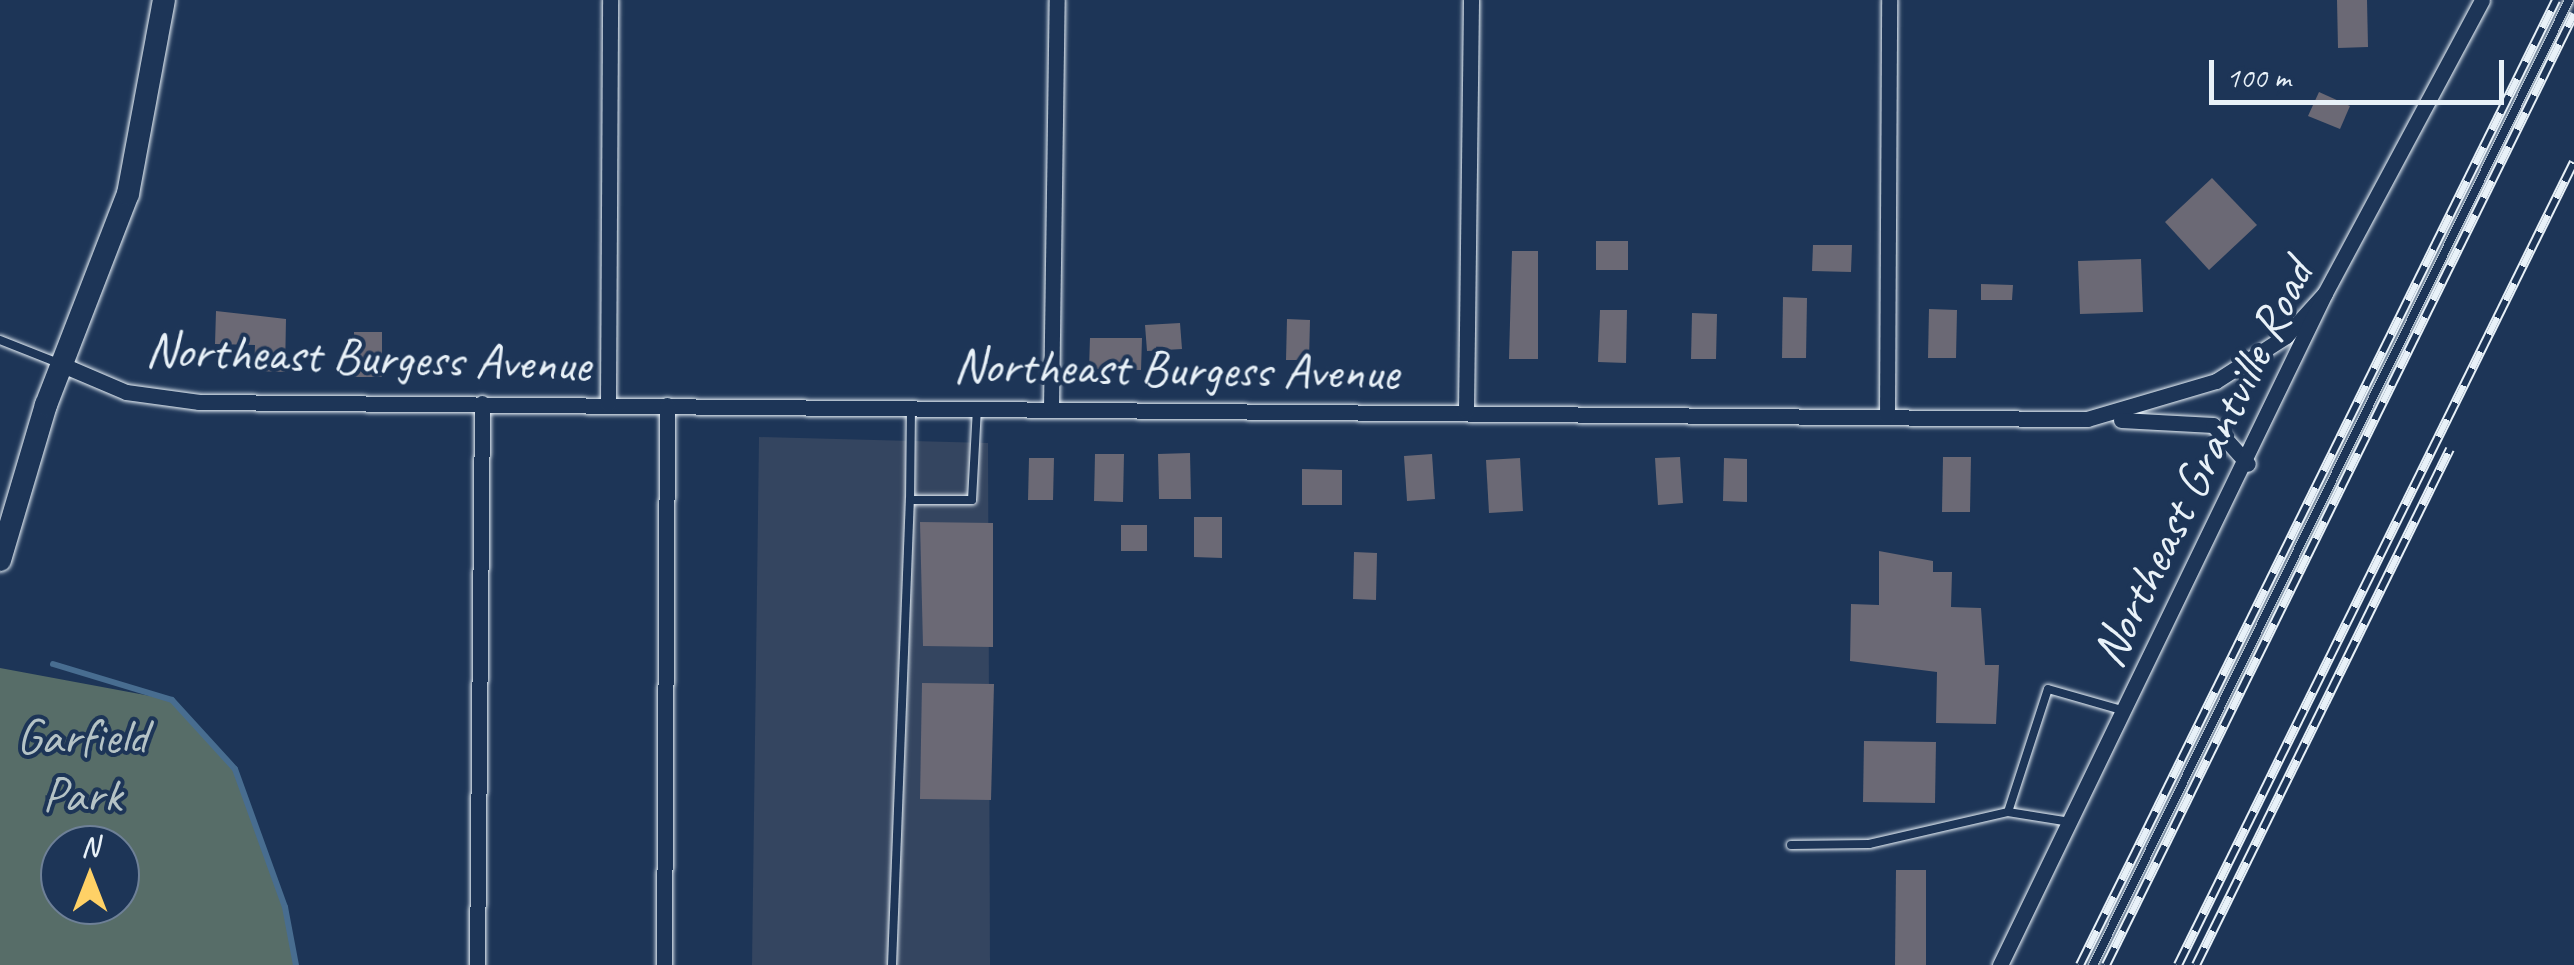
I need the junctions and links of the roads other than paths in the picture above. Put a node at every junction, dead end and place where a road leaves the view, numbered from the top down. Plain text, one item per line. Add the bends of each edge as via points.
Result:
1 (164, 0) edge
2 (610, 0) edge
3 (1057, 0) edge
4 (1471, 0) edge
5 (1889, 0) edge
6 (2482, 0) edge
7 (2569, 0) edge
8 (2324, 293) junction
9 (0, 340) edge
10 (65, 366) junction
11 (482, 403) junction
12 (608, 404) junction
13 (667, 405) junction
14 (911, 406) junction
15 (976, 407) junction
16 (1051, 407) junction
17 (1466, 411) junction
18 (1887, 416) junction
19 (2087, 419) junction
20 (2248, 464) junction
21 (910, 500) junction
22 (0, 560) edge
23 (2126, 712) junction
24 (2008, 812) junction
25 (2070, 822) junction
26 (1790, 846) dead end
27 (477, 965) edge
28 (664, 965) edge
29 (892, 965) edge
30 (2000, 965) edge
31 (2094, 965) edge

1 - 10 main road via 128,194
2 - 12 street
3 - 16 street
4 - 17 street
5 - 18 street
6 - 8 street, Northeast Grantville Road
7 - 31 lane
8 - 19 street, Northeast Burgess Avenue via 2286,336 2216,382
8 - 20 street, Northeast Grantville Road
9 - 10 lane, Northeast Burgess Avenue
10 - 11 street, Northeast Burgess Avenue via 168,400
10 - 22 main road
11 - 12 street, Northeast Burgess Avenue
11 - 27 street
12 - 13 street, Northeast Burgess Avenue
13 - 14 street, Northeast Burgess Avenue
13 - 28 street
14 - 15 street, Northeast Burgess Avenue
14 - 21 lane
15 - 16 street, Northeast Burgess Avenue
15 - 21 lane via 972,500
16 - 17 street, Northeast Burgess Avenue
17 - 18 street, Northeast Burgess Avenue
18 - 19 street, Northeast Burgess Avenue
19 - 20 street via 2213,425
20 - 23 street, Northeast Grantville Road
21 - 29 lane
23 - 24 lane via 2048,689
23 - 25 street, Northeast Grantville Road
24 - 25 lane
24 - 26 lane via 1870,844
25 - 30 street, Northeast Grantville Road

